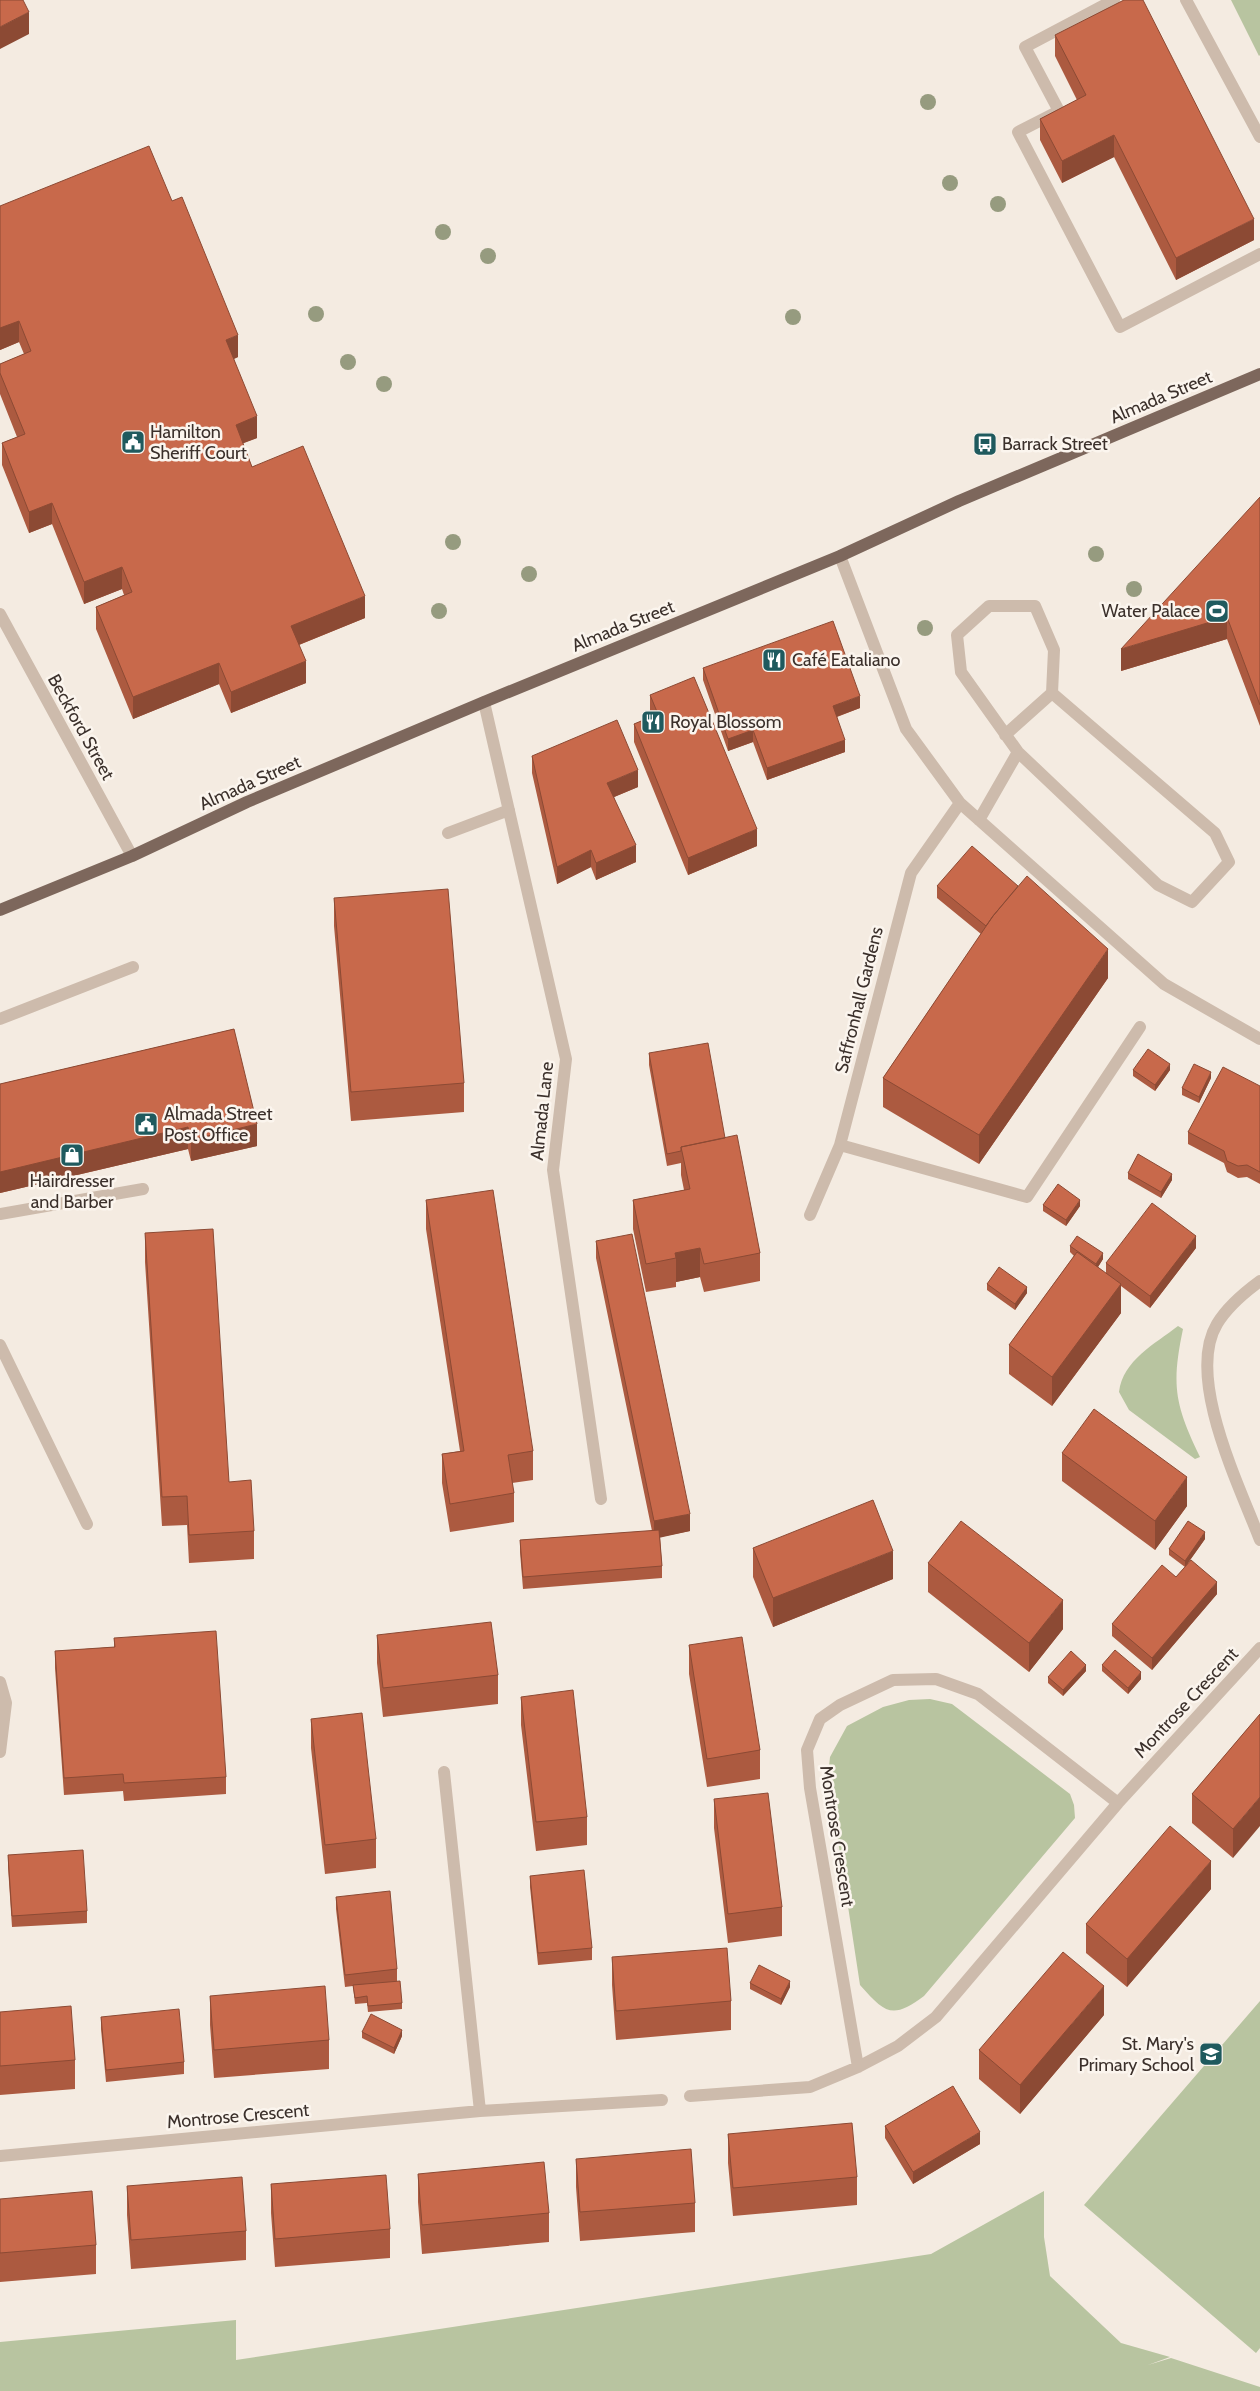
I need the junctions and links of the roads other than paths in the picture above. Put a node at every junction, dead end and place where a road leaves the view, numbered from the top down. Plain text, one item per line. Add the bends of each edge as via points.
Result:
1 (1114, 0) edge
2 (1186, 0) edge
3 (1260, 137) edge
4 (1260, 254) edge
5 (1260, 374) edge
6 (840, 556) junction
7 (0, 614) edge
8 (1052, 693) junction
9 (484, 702) junction
10 (1006, 735) junction
11 (1018, 752) junction
12 (960, 803) junction
13 (509, 810) junction
14 (979, 820) junction
15 (448, 833) dead end
16 (132, 856) junction
17 (0, 910) edge
18 (133, 967) dead end
19 (0, 1019) edge
20 (1140, 1027) dead end
21 (1260, 1039) edge
22 (840, 1145) junction
23 (143, 1189) dead end
24 (0, 1214) edge
25 (810, 1214) dead end
26 (1260, 1280) edge
27 (0, 1345) edge
28 (601, 1499) dead end
29 (87, 1524) dead end
30 (1260, 1540) edge
31 (1260, 1648) edge
32 (0, 1682) edge
33 (0, 1752) edge
34 (444, 1772) dead end
35 (1118, 1803) junction
36 (858, 2067) junction
37 (690, 2096) dead end
38 (662, 2100) dead end
39 (480, 2111) junction
40 (0, 2156) edge

1 - 4 street via 1024,47 1059,111 1018,132 1120,327
2 - 3 street
5 - 6 main road, Almada Street via 959,501
6 - 9 main road, Almada Street
6 - 12 street via 906,729
7 - 16 street, Beckford Street
8 - 10 street
8 - 10 street via 1054,650 1035,606 989,606 957,635 961,672
8 - 11 street via 1214,833 1229,862 1192,902 1158,885
9 - 13 street, Almada Lane
9 - 16 main road, Almada Street via 247,802
10 - 11 street
11 - 14 street
12 - 14 street
12 - 22 street, Saffronhall Gardens via 911,873
13 - 15 street
13 - 28 street, Almada Lane via 566,1059 553,1170
14 - 21 street via 1164,984
16 - 17 main road, Almada Street
18 - 19 street
20 - 22 street via 1027,1197
22 - 25 street, Saffronhall Gardens
23 - 24 street
26 - 30 street via 1216,1324 1206,1361 1210,1403
27 - 29 street
31 - 35 street, Montrose Crescent
32 - 33 street via 6,1703
34 - 39 street
35 - 36 street, Montrose Crescent via 936,2017 898,2046
35 - 36 street, Montrose Crescent via 978,1694 936,1678 893,1680 820,1718 807,1750 810,1788
36 - 37 street, Montrose Crescent via 810,2087
38 - 39 street, Montrose Crescent
39 - 40 street, Montrose Crescent

